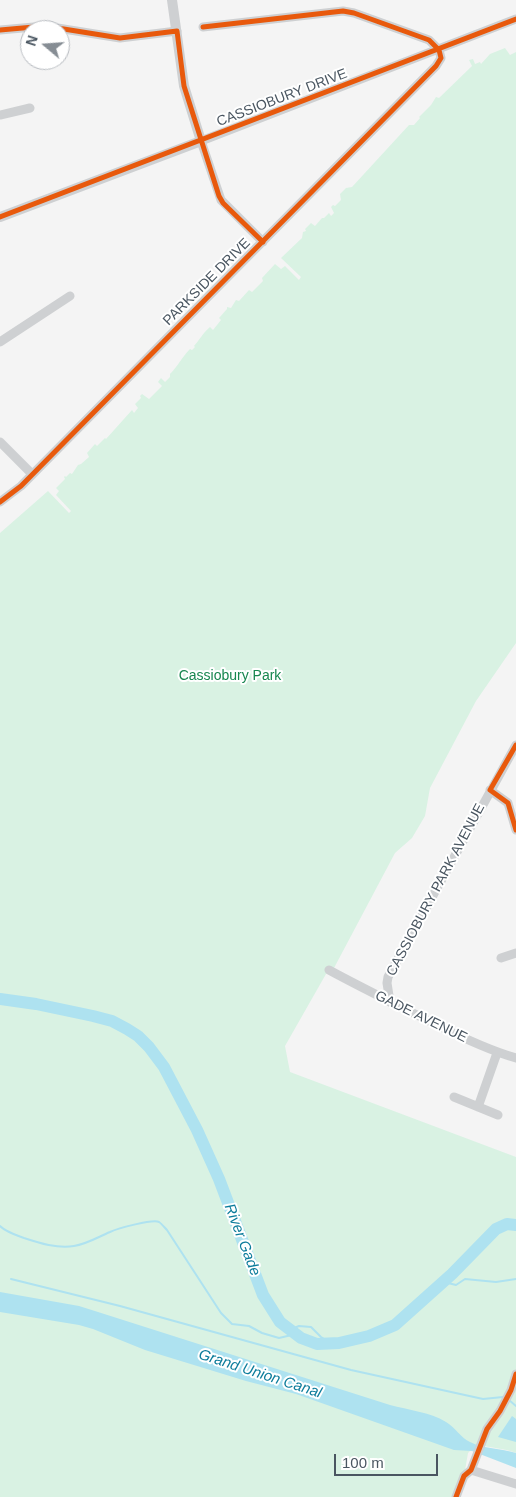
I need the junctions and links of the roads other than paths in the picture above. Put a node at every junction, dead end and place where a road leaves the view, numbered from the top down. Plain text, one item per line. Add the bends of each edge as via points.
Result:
1 (172, 0) edge
2 (516, 19) edge
3 (203, 27) dead end
4 (0, 30) edge
5 (177, 31) junction
6 (439, 50) junction
7 (30, 108) dead end
8 (0, 115) edge
9 (201, 141) junction
10 (0, 218) edge
11 (263, 242) junction
12 (70, 296) dead end
13 (0, 342) edge
14 (0, 442) edge
15 (32, 474) junction
16 (0, 502) edge
17 (516, 745) edge
18 (490, 790) junction
19 (516, 830) edge
20 (516, 954) edge
21 (501, 958) dead end
22 (329, 970) dead end
23 (387, 983) junction
24 (368, 991) junction
25 (390, 1002) junction
26 (497, 1053) junction
27 (516, 1058) edge
28 (454, 1097) dead end
29 (478, 1107) junction
30 (498, 1115) dead end
31 (516, 1374) edge
32 (471, 1470) junction
33 (516, 1484) edge
34 (456, 1497) edge

1 - 5 street
2 - 6 street, CASSIOBURY DRIVE
3 - 6 street via 348,12 425,38
4 - 5 street via 45,26 120,38
5 - 9 street via 184,86
6 - 9 street, CASSIOBURY DRIVE
6 - 11 street, PARKSIDE DRIVE via 441,58 436,66
7 - 8 street
9 - 10 street, CASSIOBURY DRIVE
9 - 11 street via 221,200
11 - 15 street, PARKSIDE DRIVE
12 - 13 street
14 - 15 street
15 - 16 street, PARKSIDE DRIVE
17 - 18 street, CASSIOBURY PARK AVENUE
18 - 19 street via 508,803
18 - 23 street, CASSIOBURY PARK AVENUE
20 - 21 street
22 - 24 street, GADE AVENUE
23 - 24 street, CASSIOBURY PARK AVENUE
23 - 25 street, CASSIOBURY PARK AVENUE
24 - 25 street, GADE AVENUE
25 - 26 street, GADE AVENUE
26 - 27 street, GADE AVENUE
26 - 29 street
28 - 29 street
29 - 30 street
31 - 32 street via 507,1398 487,1429
32 - 33 street
32 - 34 street via 464,1476

